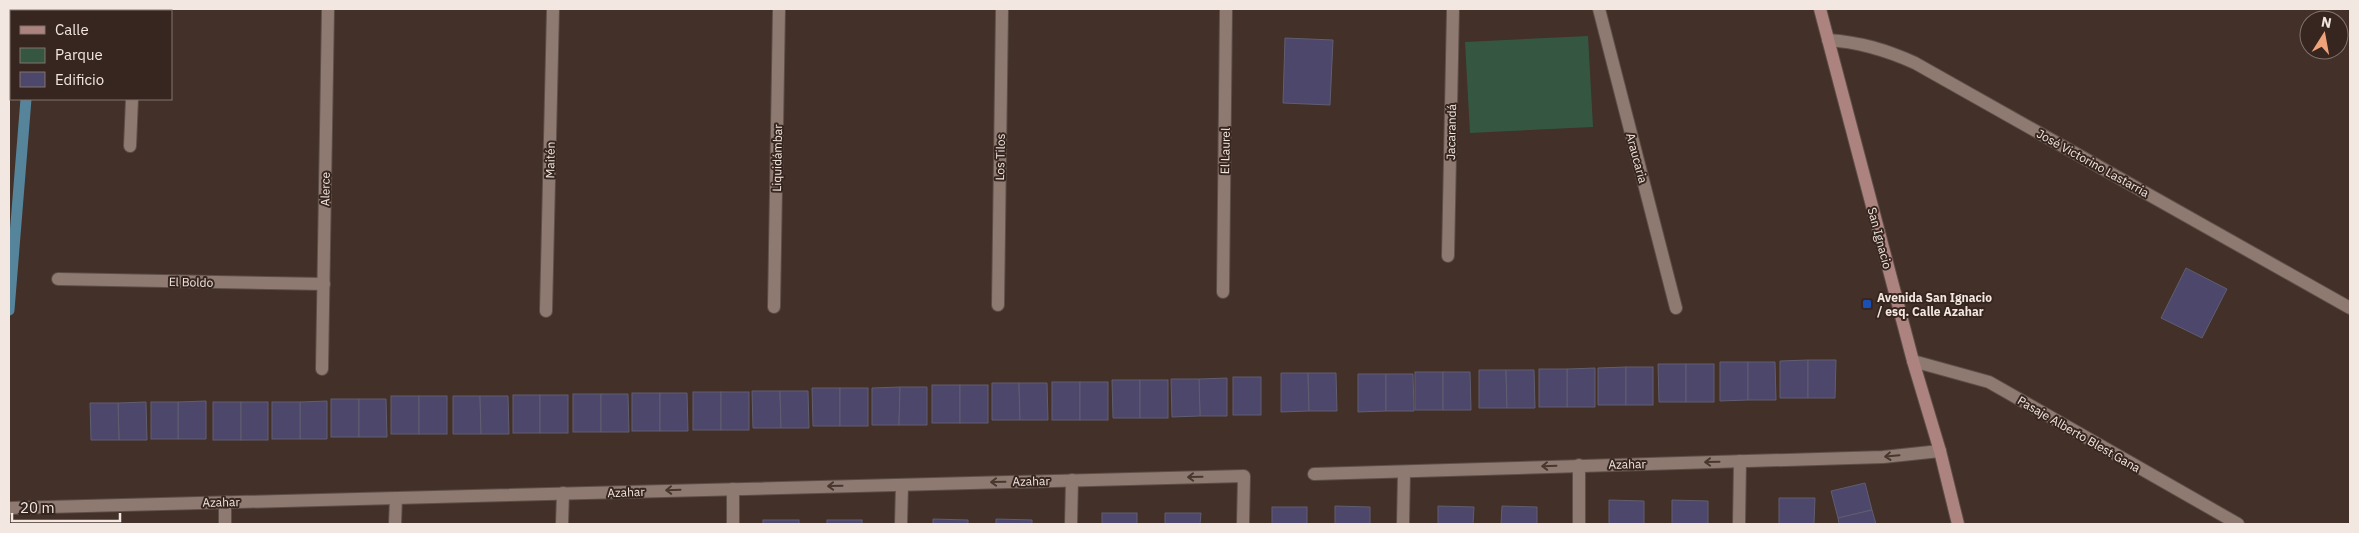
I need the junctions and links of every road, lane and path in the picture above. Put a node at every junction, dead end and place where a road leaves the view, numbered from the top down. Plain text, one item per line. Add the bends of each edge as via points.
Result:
1 (328, 9) edge
2 (553, 9) edge
3 (779, 9) edge
4 (1002, 9) edge
5 (1226, 9) edge
6 (1453, 9) edge
7 (1598, 9) edge
8 (1820, 9) edge
9 (1828, 40) junction
10 (132, 100) edge
11 (130, 146) dead end
12 (1448, 256) dead end
13 (58, 279) dead end
14 (324, 284) junction
15 (1223, 292) dead end
16 (998, 305) dead end
17 (774, 307) dead end
18 (1676, 308) dead end
19 (2350, 308) edge
20 (546, 311) dead end
21 (1913, 361) junction
22 (322, 369) dead end
23 (1940, 451) junction
24 (1740, 461) junction
25 (1579, 465) junction
26 (1404, 472) junction
27 (1314, 474) dead end
28 (1072, 480) junction
29 (902, 485) junction
30 (733, 489) junction
31 (563, 493) junction
32 (396, 498) junction
33 (225, 502) junction
34 (9, 508) edge
35 (225, 524) edge
36 (396, 524) edge
37 (562, 524) edge
38 (732, 524) edge
39 (901, 524) edge
40 (1071, 524) edge
41 (1242, 524) edge
42 (1403, 524) edge
43 (1579, 524) edge
44 (1739, 524) edge
45 (1958, 524) edge
46 (2238, 524) edge

1 - 14 street, Alerce
2 - 20 street, Maitén
3 - 17 street, Liquidámbar
4 - 16 street, Los Tilos
5 - 15 street, El Laurel
6 - 12 street, Jacarandá
7 - 18 street, Araucaria
8 - 9 main road, San Ignacio
9 - 19 street, José Victorino Lastarria via 1865,44 1915,63
9 - 21 main road, San Ignacio
10 - 11 street
13 - 14 street, El Boldo
14 - 22 street, Alerce
21 - 23 main road, San Ignacio
21 - 46 street, Pasaje Alberto Blest Gana via 1989,382
23 -> 24 street, Azahar via 1883,457
23 - 45 main road, San Ignacio
24 -> 25 street, Azahar
24 - 44 street
25 -> 26 street, Azahar
25 - 43 street
26 - 27 street, Azahar
26 - 42 street
28 -> 29 street, Azahar
28 - 40 street
41 -> 28 street, Azahar via 1244,476
29 -> 30 street, Azahar
29 - 39 street
30 -> 31 street, Azahar
30 - 38 street
31 - 32 street, Azahar
31 - 37 street
32 - 33 street, Azahar
32 - 36 street
33 - 34 street, Azahar
33 - 35 street

